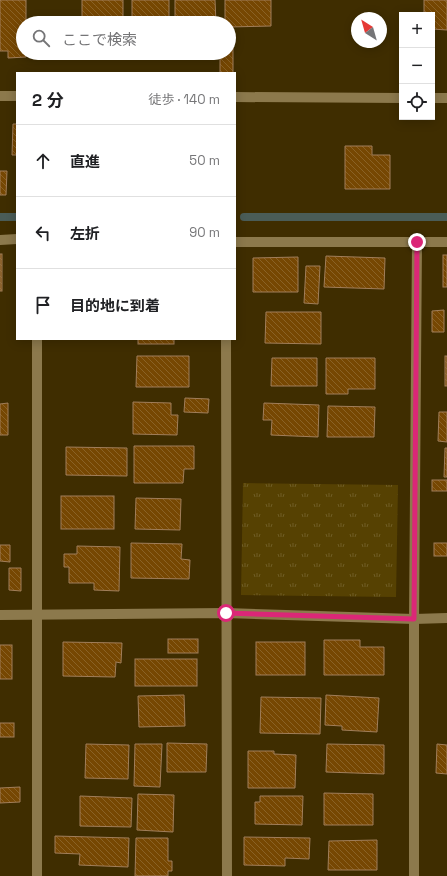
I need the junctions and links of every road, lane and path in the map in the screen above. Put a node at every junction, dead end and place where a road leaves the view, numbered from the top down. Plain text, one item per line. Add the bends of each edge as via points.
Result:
1 (0, 96) edge
2 (16, 96) edge
3 (236, 97) edge
4 (399, 98) edge
5 (435, 98) edge
6 (447, 98) edge
7 (0, 240) edge
8 (16, 240) edge
9 (236, 242) edge
10 (417, 242) junction
11 (447, 242) edge
12 (37, 340) edge
13 (226, 340) edge
14 (226, 613) junction
15 (38, 614) junction
16 (0, 615) edge
17 (447, 618) edge
18 (414, 619) junction
19 (37, 876) edge
20 (227, 876) edge
21 (414, 876) edge

1 - 2 street
3 - 4 street
5 - 6 street
7 - 8 street
9 - 10 street
10 - 11 street
10 - 18 street
12 - 15 street
13 - 14 street
14 - 15 street
14 - 18 street
14 - 20 street
15 - 16 street
15 - 19 street
17 - 18 street
18 - 21 street

